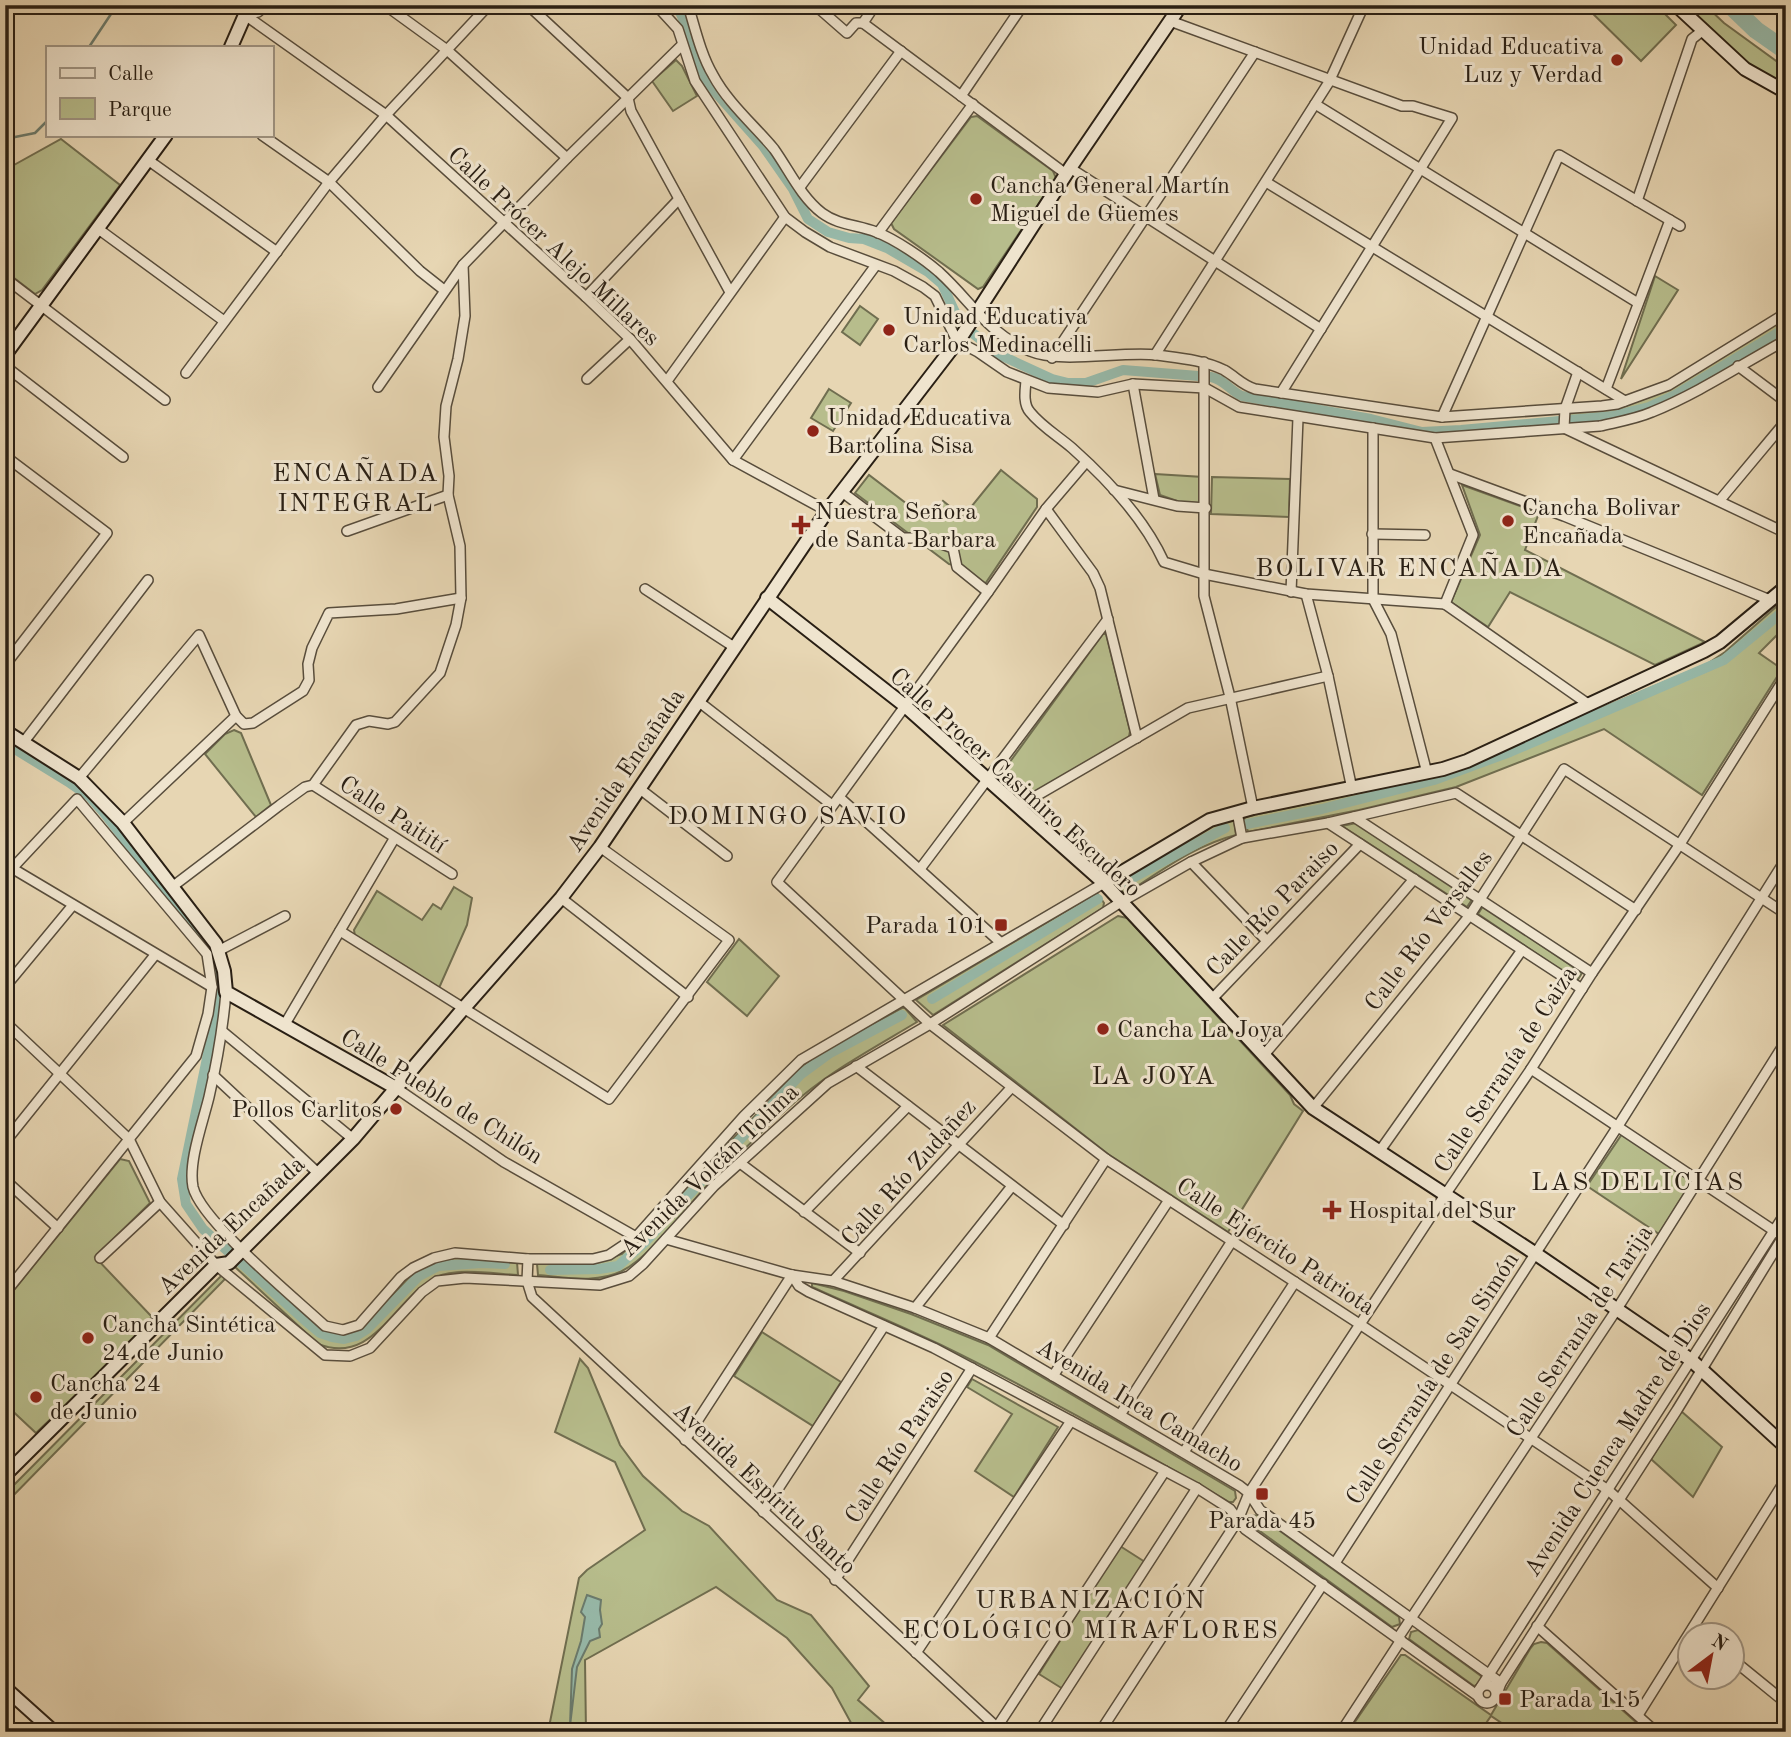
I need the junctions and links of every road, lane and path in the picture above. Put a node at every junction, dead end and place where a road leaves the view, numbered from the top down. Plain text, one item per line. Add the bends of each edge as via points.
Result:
1 (266, 5) edge
2 (385, 5) edge
3 (489, 5) edge
4 (528, 5) edge
5 (656, 5) edge
6 (688, 5) edge
7 (816, 5) edge
8 (875, 5) edge
9 (1023, 5) edge
10 (1181, 5) edge
11 (1364, 5) edge
12 (1676, 5) edge
13 (246, 10) edge
14 (1170, 21) junction
15 (863, 23) junction
16 (1702, 30) junction
17 (682, 45) junction
18 (231, 46) edge
19 (447, 50) junction
20 (901, 51) junction
21 (1255, 52) junction
22 (711, 75) junction
23 (1330, 80) junction
24 (696, 81) junction
25 (1786, 92) edge
26 (961, 96) junction
27 (628, 98) junction
28 (972, 104) junction
29 (1315, 104) junction
30 (386, 115) junction
31 (165, 136) edge
32 (263, 136) edge
33 (567, 158) junction
34 (148, 160) junction
35 (1421, 169) junction
36 (1068, 171) junction
37 (329, 182) junction
38 (1266, 182) junction
39 (800, 187) junction
40 (679, 199) junction
41 (1637, 201) junction
42 (785, 217) junction
43 (1146, 217) junction
44 (1670, 220) junction
45 (503, 223) junction
46 (1680, 226) dead end
47 (97, 228) junction
48 (878, 233) junction
49 (1525, 233) junction
50 (1373, 246) junction
51 (277, 252) junction
52 (1216, 262) junction
53 (463, 265) junction
54 (876, 265) junction
55 (5, 278) edge
56 (444, 290) junction
57 (730, 292) junction
58 (586, 297) junction
59 (1638, 303) junction
60 (41, 304) junction
61 (1786, 313) edge
62 (974, 316) junction
63 (1488, 318) junction
64 (225, 321) junction
65 (1321, 330) junction
66 (960, 337) junction
67 (630, 340) junction
68 (1786, 340) edge
69 (5, 355) edge
70 (1155, 355) junction
71 (1052, 358) junction
72 (5, 366) edge
73 (1204, 366) junction
74 (1738, 366) junction
75 (1578, 372) junction
76 (186, 373) dead end
77 (587, 379) dead end
78 (667, 381) junction
79 (1026, 381) junction
80 (1133, 384) junction
81 (1205, 386) junction
82 (378, 387) dead end
83 (1606, 389) junction
84 (1281, 393) junction
85 (165, 400) dead end
86 (1625, 401) junction
87 (1786, 402) edge
88 (1565, 410) junction
89 (1442, 417) junction
90 (1298, 418) junction
91 (1786, 421) edge
92 (1564, 427) junction
93 (1373, 428) junction
94 (1435, 438) junction
95 (5, 456) edge
96 (123, 457) dead end
97 (733, 460) junction
98 (1086, 462) junction
99 (1450, 474) junction
100 (1114, 490) junction
101 (842, 492) junction
102 (448, 495) junction
103 (1154, 499) junction
104 (1720, 500) junction
105 (1206, 508) junction
106 (1046, 509) junction
107 (827, 511) junction
108 (347, 531) dead end
109 (1786, 533) edge
110 (1372, 534) junction
111 (1425, 535) dead end
112 (1204, 574) junction
113 (148, 580) dead end
114 (1786, 587) edge
115 (645, 589) dead end
116 (988, 592) junction
117 (1291, 592) junction
118 (1307, 594) junction
119 (461, 598) junction
120 (767, 598) junction
121 (1373, 599) junction
122 (1770, 600) junction
123 (1445, 604) junction
124 (1108, 619) junction
125 (734, 647) junction
126 (5, 665) edge
127 (1328, 676) junction
128 (1785, 678) edge
129 (1230, 697) junction
130 (698, 701) junction
131 (1588, 704) junction
132 (904, 705) junction
133 (236, 716) junction
134 (5, 731) edge
135 (1137, 738) junction
136 (23, 743) junction
137 (1427, 773) junction
138 (79, 778) junction
139 (988, 779) junction
140 (313, 785) junction
141 (640, 789) junction
142 (1352, 789) junction
143 (839, 797) junction
144 (832, 805) junction
145 (1017, 807) junction
146 (1253, 808) junction
147 (1237, 814) junction
148 (1354, 817) junction
149 (122, 823) junction
150 (1328, 823) junction
151 (1242, 836) junction
152 (1522, 836) junction
153 (394, 839) junction
154 (1360, 844) junction
155 (1680, 844) junction
156 (600, 847) junction
157 (727, 856) dead end
158 (1786, 859) edge
159 (1191, 862) junction
160 (9, 866) edge
161 (920, 869) junction
162 (452, 874) dead end
163 (5, 876) edge
164 (1414, 879) junction
165 (1104, 883) junction
166 (173, 887) junction
167 (561, 898) junction
168 (1762, 898) junction
169 (1481, 899) junction
170 (1122, 902) junction
171 (73, 905) junction
172 (1636, 910) junction
173 (1786, 914) edge
174 (1470, 915) junction
175 (285, 916) dead end
176 (340, 931) junction
177 (1266, 940) junction
178 (1000, 942) junction
179 (220, 950) junction
180 (1522, 950) junction
181 (156, 955) junction
182 (1592, 973) junction
183 (5, 987) edge
184 (212, 987) junction
185 (1582, 989) junction
186 (226, 992) junction
187 (688, 997) junction
188 (905, 998) junction
189 (1212, 999) junction
190 (463, 1009) junction
191 (5, 1022) edge
192 (285, 1024) junction
193 (930, 1024) junction
194 (223, 1032) junction
195 (1786, 1041) edge
196 (1263, 1056) junction
197 (856, 1066) junction
198 (1531, 1069) junction
199 (59, 1075) junction
200 (214, 1075) junction
201 (396, 1088) junction
202 (1012, 1088) junction
203 (908, 1106) junction
204 (1312, 1108) junction
205 (1618, 1126) junction
206 (129, 1139) junction
207 (353, 1139) junction
208 (5, 1142) edge
209 (957, 1144) junction
210 (1379, 1152) junction
211 (1106, 1159) junction
212 (740, 1163) junction
213 (319, 1174) junction
214 (5, 1180) edge
215 (1700, 1180) junction
216 (1012, 1186) junction
217 (1445, 1195) junction
218 (1169, 1200) junction
219 (160, 1202) junction
220 (804, 1212) junction
221 (1786, 1212) edge
222 (1064, 1225) junction
223 (58, 1228) junction
224 (1775, 1230) junction
225 (1785, 1236) edge
226 (636, 1237) junction
227 (666, 1239) junction
228 (1232, 1241) junction
229 (860, 1253) junction
230 (1536, 1254) junction
231 (100, 1258) dead end
232 (231, 1258) junction
233 (528, 1259) junction
234 (792, 1275) junction
235 (527, 1281) junction
236 (833, 1281) junction
237 (1295, 1282) junction
238 (5, 1293) edge
239 (915, 1308) junction
240 (1617, 1309) junction
241 (1362, 1325) junction
242 (884, 1326) junction
243 (989, 1338) junction
244 (1691, 1360) junction
245 (972, 1368) junction
246 (1701, 1371) junction
247 (1053, 1376) junction
248 (1451, 1384) junction
249 (1120, 1415) junction
250 (1071, 1421) junction
251 (1532, 1438) junction
252 (685, 1440) junction
253 (1786, 1447) edge
254 (1184, 1452) junction
255 (1165, 1471) junction
256 (5, 1475) edge
257 (1786, 1479) edge
258 (1197, 1489) junction
259 (1608, 1490) junction
260 (1249, 1493) junction
261 (1619, 1499) junction
262 (763, 1512) junction
263 (1238, 1520) junction
264 (1335, 1563) junction
265 (835, 1580) junction
266 (1323, 1584) junction
267 (1718, 1588) junction
268 (1411, 1619) junction
269 (1697, 1622) edge
270 (1537, 1626) junction
271 (1400, 1639) junction
272 (916, 1653) junction
273 (1676, 1654) edge
274 (1746, 1671) edge
275 (1490, 1675) junction
276 (1501, 1683) junction
277 (6, 1690) edge
278 (1479, 1692) junction
279 (1497, 1694) junction
280 (1786, 1703) edge
281 (1637, 1715) junction
282 (999, 1730) edge
283 (54, 1732) edge
284 (1039, 1732) edge
285 (1100, 1732) edge
286 (1226, 1732) edge
287 (1341, 1732) edge
288 (1656, 1732) edge

1 - 13 street via 258,12
2 - 19 street
3 - 19 street
4 - 27 street
5 - 17 street via 678,29
6 - 22 street
7 - 15 street via 847,33 856,23
8 - 15 street
9 - 26 street
10 - 14 main road, Avenida Encañada
11 - 23 street
12 - 16 main road
13 - 18 main road
13 - 30 street, Calle Prócer Alejo Millares
14 - 21 street
14 - 36 main road, Avenida Encañada
15 - 20 street
16 - 25 main road via 1745,69
16 - 41 street via 1692,39
17 - 24 street
17 - 27 street
19 - 30 street
19 - 33 street
20 - 26 street
20 - 39 street
21 - 23 street
21 - 43 street
22 - 24 street
22 - 39 street
23 - 29 street
23 - 35 street via 1452,118
24 - 42 street
26 - 28 street
27 - 33 street
27 - 40 street
28 - 36 street
28 - 48 street
29 - 35 street
29 - 38 street
30 - 37 street
30 - 45 street, Calle Prócer Alejo Millares
31 - 34 main road
32 - 37 street
33 - 45 street
34 - 47 main road
34 - 51 street
35 - 49 street
35 - 50 street
36 - 43 street
36 - 62 main road, Avenida Encañada
37 - 51 street
37 - 56 street
38 - 50 street
38 - 52 street
39 - 48 street via 808,200 833,219
40 - 57 street
40 - 58 street
41 - 44 street
41 - 49 street via 1559,155
42 - 54 street via 831,247
42 - 57 street
43 - 52 street
43 - 71 street
44 - 46 street
44 - 59 street
45 - 53 street
45 - 58 street, Calle Prócer Alejo Millares
47 - 60 main road
47 - 64 street
48 - 62 street via 938,271
49 - 59 street
49 - 63 street
50 - 63 street
50 - 65 street
51 - 64 street
52 - 65 street
52 - 70 street
53 - 56 street
53 - 102 street via 465,316 446,406
54 - 66 street via 935,296
54 - 97 street
55 - 60 street
56 - 82 street
57 - 78 street
58 - 67 street, Calle Prócer Alejo Millares
59 - 83 street
60 - 69 main road
60 - 85 street
61 - 86 street via 1669,385
62 - 66 main road, Avenida Encañada
62 - 71 street via 1009,340
63 - 75 street
63 - 89 street
64 - 76 street
65 - 84 street
66 - 79 street
66 - 101 main road, Avenida Encañada
67 - 77 street
67 - 78 street, Calle Prócer Alejo Millares
68 - 74 street
70 - 71 street
70 - 73 street
72 - 96 street
73 - 81 street
73 - 84 street via 1225,370 1245,386
74 - 87 street
74 - 92 street via 1652,412 1600,426
75 - 83 street
75 - 88 street
78 - 97 street, Calle Prócer Alejo Millares
79 - 80 street via 1071,392
79 - 98 street via 1028,410
80 - 81 street
80 - 103 street
81 - 90 street via 1239,407
81 - 105 street
83 - 86 street
84 - 89 street
86 - 88 street
88 - 89 street
88 - 92 street
90 - 93 street
90 - 117 street
91 - 104 street
92 - 94 street
92 - 104 street
93 - 94 street
93 - 110 street
94 - 99 street
95 - 126 street via 107,533
97 - 107 street, Calle Prócer Alejo Millares
98 - 100 street
98 - 106 street
99 - 122 street
99 - 123 street via 1473,535
100 - 103 street
100 - 112 street via 1150,535 1164,562
101 - 107 main road, Avenida Encañada
101 - 116 street via 903,538 925,538 953,548 957,567
102 - 108 street
102 - 119 street via 460,546
103 - 105 street
104 - 109 street
105 - 112 street
106 - 116 street
106 - 124 street via 1093,573
107 - 120 main road, Avenida Encañada
110 - 111 street
110 - 121 street
112 - 117 street
112 - 129 street via 1204,596
113 - 136 street
114 - 122 main road
115 - 125 street
116 - 132 street
117 - 118 street
118 - 121 street
118 - 127 street
119 - 133 street via 396,609 329,613 312,648 309,680 303,691 253,723 244,724
119 - 140 street via 440,673 395,722 356,725
120 - 125 main road, Avenida Encañada
120 - 132 main road, Calle Procer Casimiro Escudero
121 - 123 street
121 - 137 street via 1391,634
122 - 131 main road via 1712,646
123 - 131 street
124 - 135 street
124 - 139 street
125 - 130 main road, Avenida Encañada
127 - 129 street
127 - 142 street
128 - 155 street, Calle Serranía de Caiza
129 - 135 street via 1188,708
129 - 146 street
130 - 141 main road, Avenida Encañada
130 - 144 street
131 - 137 main road via 1467,761
132 - 139 main road, Calle Procer Casimiro Escudero
132 - 143 street
133 - 138 street via 199,635
133 - 149 street
134 - 136 main road
135 - 145 street
136 - 138 main road
137 - 142 main road
138 - 149 main road
139 - 145 main road, Calle Procer Casimiro Escudero
139 - 161 street
140 - 153 street, Calle Paitití
140 - 166 street via 279,805
141 - 156 main road, Avenida Encañada
141 - 157 street
142 - 146 main road
143 - 144 street
143 - 161 street
144 - 188 street, Calle Ejército Patriota via 776,882
145 - 165 main road, Calle Procer Casimiro Escudero
146 - 147 main road
147 - 151 street
147 - 165 main road via 1204,824
148 - 150 street, Avenida Volcán Tolima
148 - 152 street, Avenida Volcán Tolima via 1455,793
148 - 169 street
149 - 166 main road
150 - 151 street, Avenida Volcán Tolima
150 - 154 street
151 - 159 street, Avenida Volcán Tolima
152 - 155 street, Calle Río Versalles via 1564,769
152 - 169 street, Calle Río Versalles
152 - 172 street
153 - 162 street, Calle Paitití
153 - 176 street
154 - 164 street
154 - 177 street, Calle Río Paraiso
155 - 168 street
155 - 172 street, Calle Serranía de Caiza
156 - 167 main road, Avenida Encañada
156 - 187 street via 729,940
158 - 168 street, Calle Serranía de San Simón
159 - 170 street, Avenida Volcán Tolima
159 - 177 street
160 - 163 street
160 - 171 street
160 - 184 street via 76,799 207,954
161 - 178 street
164 - 174 street
164 - 196 street
165 - 170 main road, Calle Procer Casimiro Escudero
165 - 178 street
166 - 179 main road
167 - 187 street
167 - 190 main road, Avenida Encañada
168 - 173 street
168 - 205 street, Calle Serranía de San Simón
169 - 174 street, Calle Río Versalles
169 - 182 street
170 - 189 main road, Calle Procer Casimiro Escudero
170 - 193 street, Avenida Volcán Tolima
171 - 181 street
171 - 183 street
172 - 182 street, Calle Serranía de Caiza
174 - 180 street
174 - 204 street, Calle Río Versalles
175 - 179 street
176 - 190 street
176 - 192 street
177 - 189 street, Calle Río Paraiso
178 - 188 street
179 - 186 main road
180 - 185 street
180 - 210 street
181 - 184 street
181 - 199 street
182 - 185 street, Calle Serranía de Caiza
184 - 206 street via 196,1056
185 - 198 street, Calle Serranía de Caiza
186 - 192 main road, Calle Pueblo de Chilón
186 - 194 street
187 - 190 street via 609,1099
188 - 193 street, Calle Ejército Patriota
188 - 226 street via 791,1069
189 - 196 main road, Calle Procer Casimiro Escudero
190 - 201 main road, Avenida Encañada
191 - 199 street
192 - 201 main road, Calle Pueblo de Chilón
193 - 197 street, Avenida Volcán Tolima
193 - 202 street, Calle Ejército Patriota
194 - 200 street
194 - 207 street
195 - 215 street, Calle Serranía de Tarija
196 - 204 main road, Calle Procer Casimiro Escudero
197 - 203 street
197 - 212 street, Avenida Volcán Tolima via 828,1083
198 - 205 street
198 - 217 street, Calle Serranía de Caiza
199 - 206 street
199 - 208 street
200 - 213 street
200 - 232 street via 194,1161 194,1187
201 - 207 main road, Avenida Encañada
201 - 226 street, Calle Pueblo de Chilón via 504,1162
202 - 209 street, Calle Río Zudañez
202 - 211 street, Calle Ejército Patriota
203 - 209 street
203 - 220 street
204 - 210 main road, Calle Procer Casimiro Escudero
205 - 215 street
205 - 230 street, Calle Serranía de San Simón
206 - 219 street, Avenida Volcán Tolima
206 - 223 street
207 - 213 main road, Avenida Encañada
209 - 216 street
209 - 229 street, Calle Río Zudañez
210 - 217 main road, Calle Procer Casimiro Escudero
211 - 218 street, Calle Ejército Patriota
211 - 222 street
212 - 220 street
212 - 227 street, Avenida Volcán Tolima
213 - 232 main road, Avenida Encañada
214 - 223 street
215 - 224 street
215 - 240 street, Calle Serranía de Tarija
216 - 222 street
216 - 239 street
217 - 230 main road, Calle Procer Casimiro Escudero
217 - 241 street, Calle Serranía de Caiza
218 - 228 street, Calle Ejército Patriota
218 - 247 street
219 - 231 street
219 - 232 street, Avenida Volcán Tolima
220 - 229 street
221 - 224 street, Avenida Cuenca Madre de Dios
222 - 243 street
223 - 238 street
224 - 225 street
224 - 244 street, Avenida Cuenca Madre de Dios
225 - 246 street, Avenida Cuenca Madre de Dios
226 - 233 street via 609,1255 593,1259
227 - 234 street, Avenida Inca Camacho
227 - 235 street, Avenida Volcán Tolima via 643,1264 617,1280 600,1285
228 - 237 street, Calle Ejército Patriota
228 - 249 street
229 - 236 street, Calle Río Zudañez
230 - 240 main road, Calle Procer Casimiro Escudero
230 - 248 street, Calle Serranía de San Simón
232 - 233 street via 325,1326 343,1331 359,1325 401,1277 433,1258 474,1253
232 - 235 street, Avenida Volcán Tolima via 325,1355 350,1356 370,1348 437,1281
232 - 256 main road, Avenida Encañada
233 - 235 street
234 - 236 street, Avenida Inca Camacho
234 - 242 street, Avenida Inca Camacho via 809,1293
234 - 252 street
235 - 252 street, Avenida Espíritu Santo via 532,1297
236 - 239 street, Avenida Inca Camacho
237 - 241 street, Calle Ejército Patriota
237 - 254 street
239 - 243 street, Avenida Inca Camacho
240 - 244 main road, Calle Procer Casimiro Escudero
240 - 251 street, Calle Serranía de Tarija
241 - 248 street, Calle Ejército Patriota
241 - 260 street, Calle Serranía de Caiza
242 - 245 street, Avenida Inca Camacho
242 - 262 street
243 - 247 street, Avenida Inca Camacho
244 - 246 main road, Calle Procer Casimiro Escudero
244 - 259 street, Avenida Cuenca Madre de Dios
245 - 250 street, Avenida Inca Camacho
245 - 265 street, Calle Río Paraiso
246 - 253 main road, Calle Procer Casimiro Escudero
246 - 261 street, Avenida Cuenca Madre de Dios
247 - 249 street, Avenida Inca Camacho
248 - 251 street, Calle Ejército Patriota
248 - 264 street, Calle Serranía de San Simón
249 - 254 street, Avenida Inca Camacho
250 - 255 street, Avenida Inca Camacho
250 - 272 street
251 - 259 street, Calle Ejército Patriota
251 - 268 street, Calle Serranía de Tarija
252 - 262 street, Avenida Espíritu Santo
254 - 260 street, Avenida Inca Camacho
255 - 258 street, Avenida Inca Camacho
255 - 282 street
257 - 267 street
258 - 263 street, Avenida Inca Camacho via 1230,1509
258 - 284 street
259 - 261 street, Calle Ejército Patriota
259 - 275 street, Avenida Cuenca Madre de Dios
260 - 263 street, Calle Serranía de Caiza
260 - 264 street, Avenida Inca Camacho via 1260,1510
261 - 267 street
261 - 270 street, Avenida Cuenca Madre de Dios
262 - 265 street, Avenida Espíritu Santo
263 - 266 street, Avenida Inca Camacho
263 - 285 street, Calle Serranía de Caiza
264 - 268 street, Avenida Inca Camacho
265 - 272 street, Avenida Espíritu Santo
266 - 271 street, Avenida Inca Camacho
266 - 286 street
267 - 269 street
268 - 271 street, Calle Serranía de Tarija
268 - 275 street, Avenida Inca Camacho
270 - 276 street, Avenida Cuenca Madre de Dios
270 - 281 street
271 - 278 street, Avenida Inca Camacho
271 - 287 street, Calle Serranía de Tarija
272 - 282 street, Avenida Espíritu Santo
273 - 281 street
274 - 280 street
275 - 276 street, Avenida Inca Camacho
275 - 278 street, Avenida Cuenca Madre de Dios
276 - 279 street, Avenida Cuenca Madre de Dios
277 - 283 main road
278 - 279 street via 1486,1685
278 - 279 street via 1488,1704
281 - 288 street

